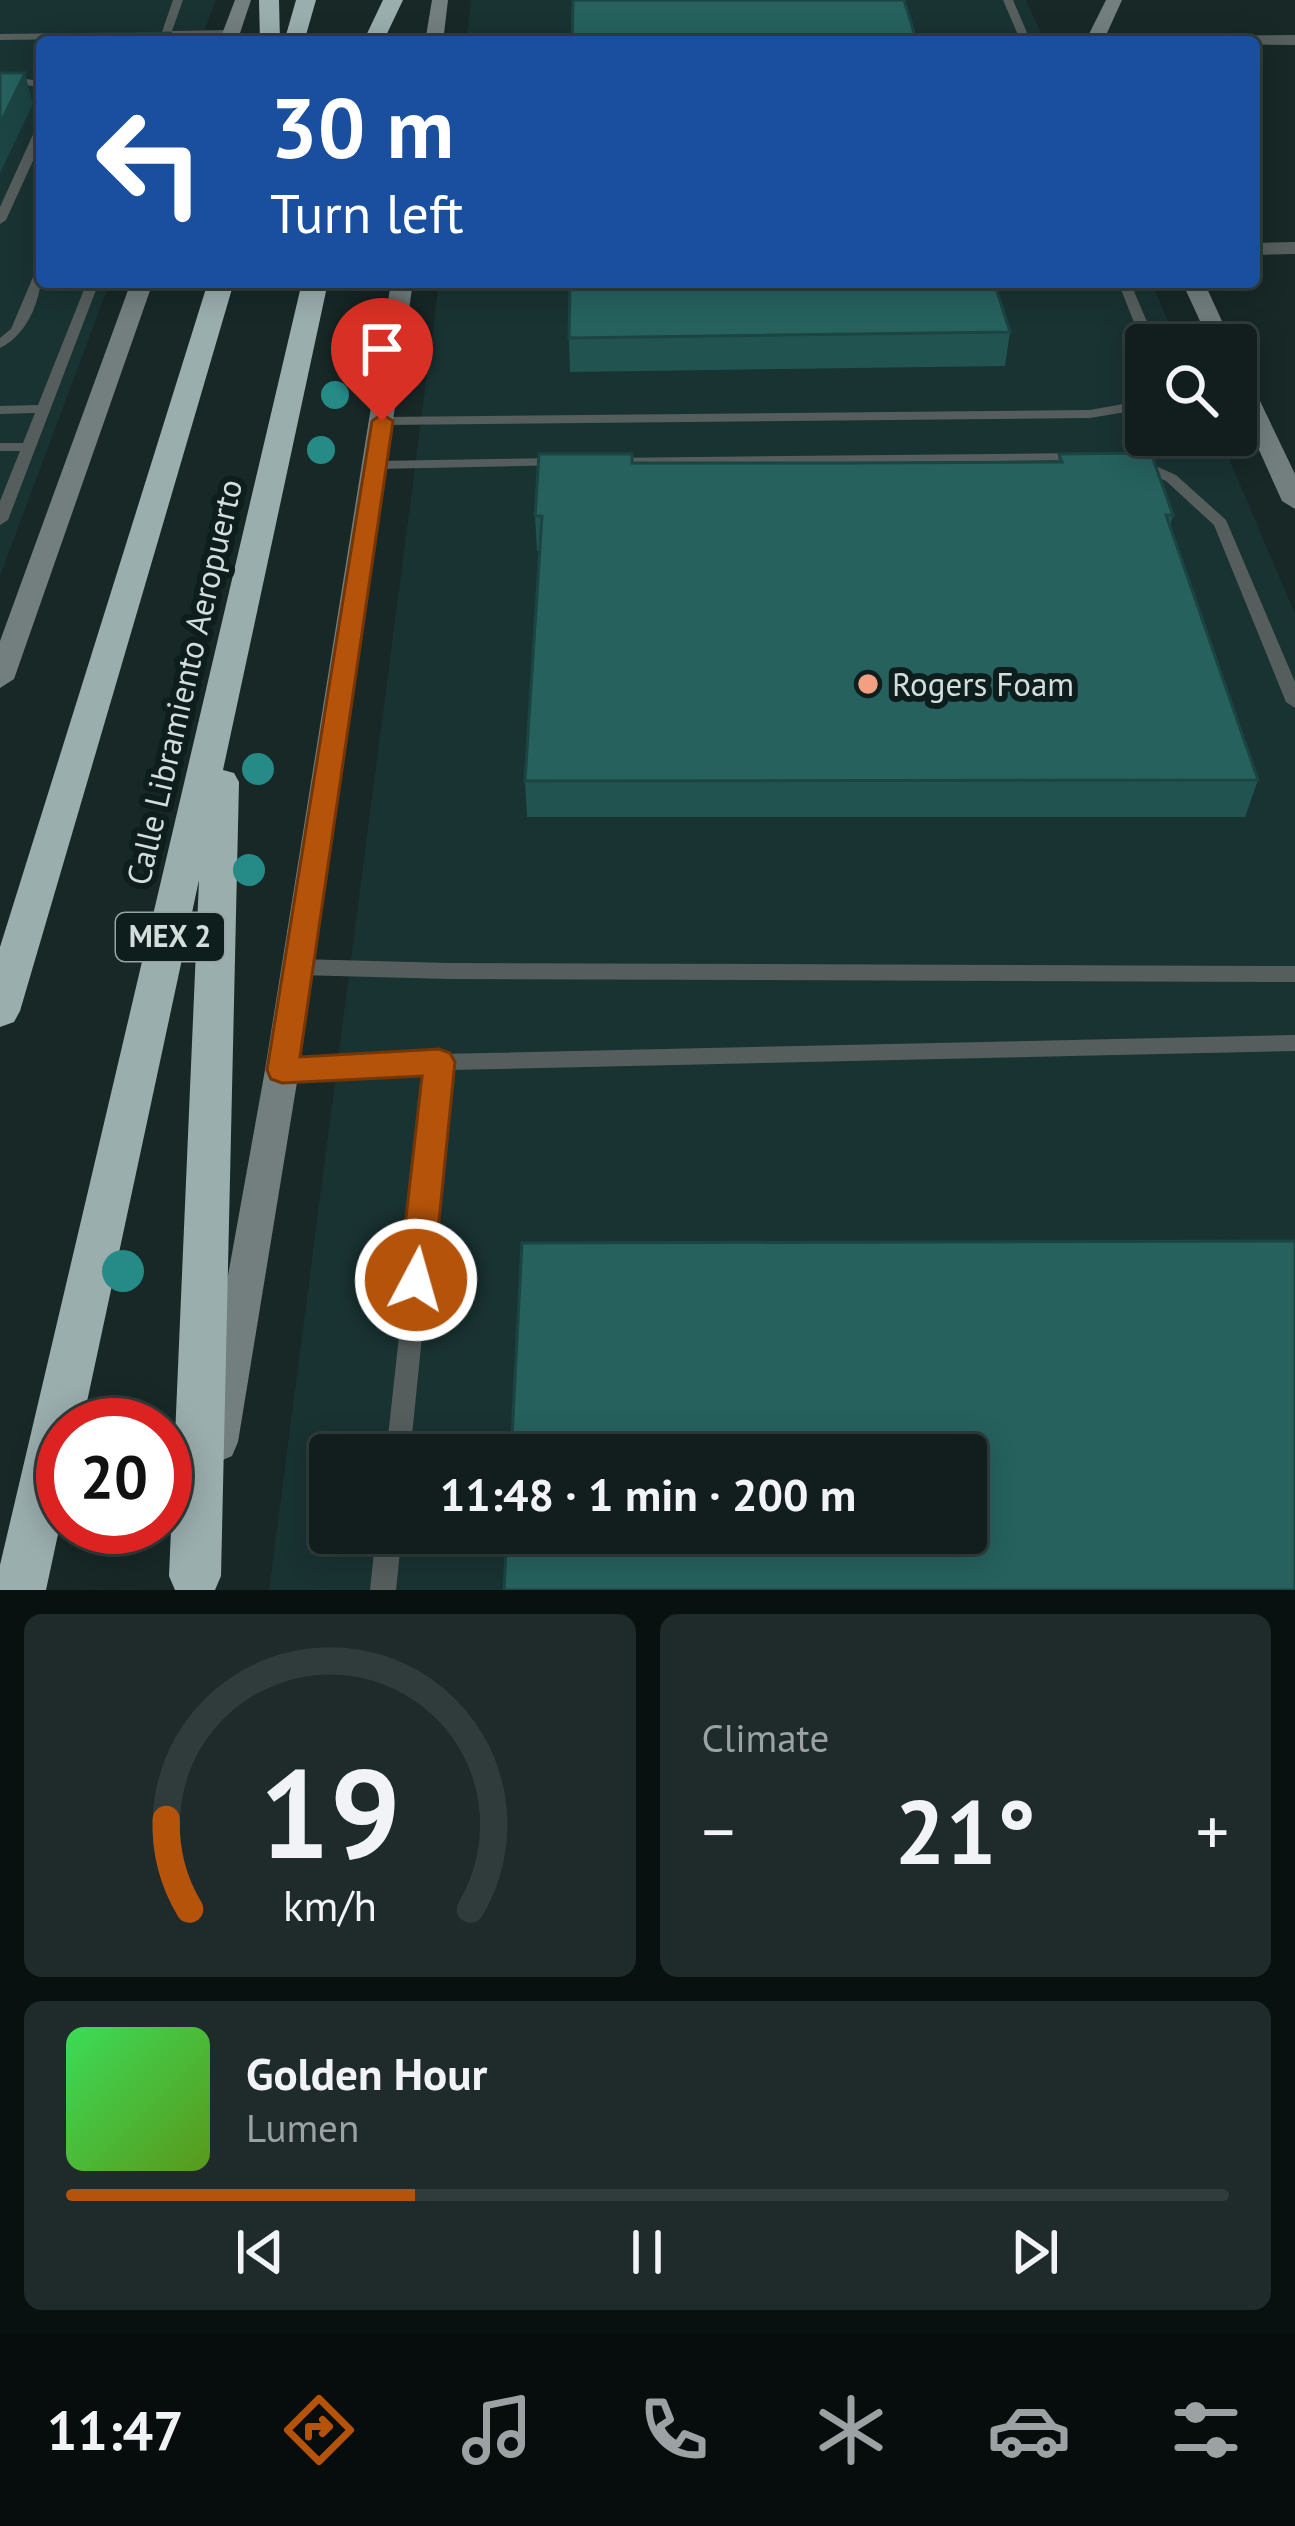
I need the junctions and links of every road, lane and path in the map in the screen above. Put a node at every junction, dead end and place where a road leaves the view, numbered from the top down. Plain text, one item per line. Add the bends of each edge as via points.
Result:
1 (178, 0) edge
2 (243, 0) edge
3 (269, 0) edge
4 (306, 0) edge
5 (376, 0) edge
6 (393, 0) edge
7 (440, 0) edge
8 (1008, 0) edge
9 (1114, 0) edge
10 (166, 34) junction
11 (140, 35) edge
12 (198, 36) edge
13 (231, 36) edge
14 (270, 36) edge
15 (296, 36) edge
16 (371, 36) edge
17 (373, 36) edge
18 (435, 36) edge
19 (1023, 36) edge
20 (1097, 36) edge
21 (0, 37) edge
22 (36, 37) edge
23 (1260, 40) edge
24 (1295, 40) edge
25 (0, 79) edge
26 (36, 83) edge
27 (36, 141) edge
28 (0, 220) edge
29 (1295, 248) edge
30 (1260, 249) edge
31 (36, 284) edge
32 (91, 288) edge
33 (140, 288) edge
34 (219, 288) edge
35 (314, 288) edge
36 (401, 288) edge
37 (1126, 288) edge
38 (1196, 288) edge
39 (1141, 324) edge
40 (1212, 324) edge
41 (0, 344) edge
42 (1125, 408) edge
43 (44, 409) junction
44 (0, 410) edge
45 (1257, 419) edge
46 (382, 421) junction
47 (0, 447) edge
48 (30, 447) junction
49 (376, 465) junction
50 (1295, 501) edge
51 (0, 520) edge
52 (0, 679) edge
53 (224, 698) junction
54 (1295, 702) edge
55 (298, 967) junction
56 (1295, 974) edge
57 (0, 1011) edge
58 (1295, 1043) edge
59 (439, 1062) junction
60 (282, 1070) junction
61 (400, 1434) edge
62 (387, 1554) edge
63 (194, 1583) edge
64 (20, 1590) edge
65 (383, 1590) edge

1 - 10 lane
2 - 13 main road
3 - 14 highway
4 - 15 highway
5 - 16 highway
6 - 17 highway
7 - 18 main road
8 - 19 lane
9 - 20 main road
10 - 11 lane
10 - 12 lane
21 - 22 lane
23 - 24 street
25 - 26 lane
27 - 28 lane
29 - 30 street
31 - 41 lane via 16,331
32 - 43 lane
33 - 52 main road
34 - 57 highway, Calle Libramiento Aeropuerto
35 - 53 highway, Calle Libramiento Aeropuerto / MEX 2
36 - 46 main road
37 - 39 lane
38 - 40 main road
42 - 46 lane via 1090,415
43 - 44 lane
43 - 48 lane
45 - 50 main road
46 - 49 main road
47 - 48 lane
48 - 51 lane
49 - 54 lane via 1107,458 1150,466 1221,523
49 - 55 main road
53 - 63 highway
53 - 64 highway, Calle Libramiento Aeropuerto / MEX 2
55 - 56 lane
55 - 60 main road
58 - 59 lane
59 - 60 lane
59 - 61 lane
60 - 63 main road
62 - 65 lane

